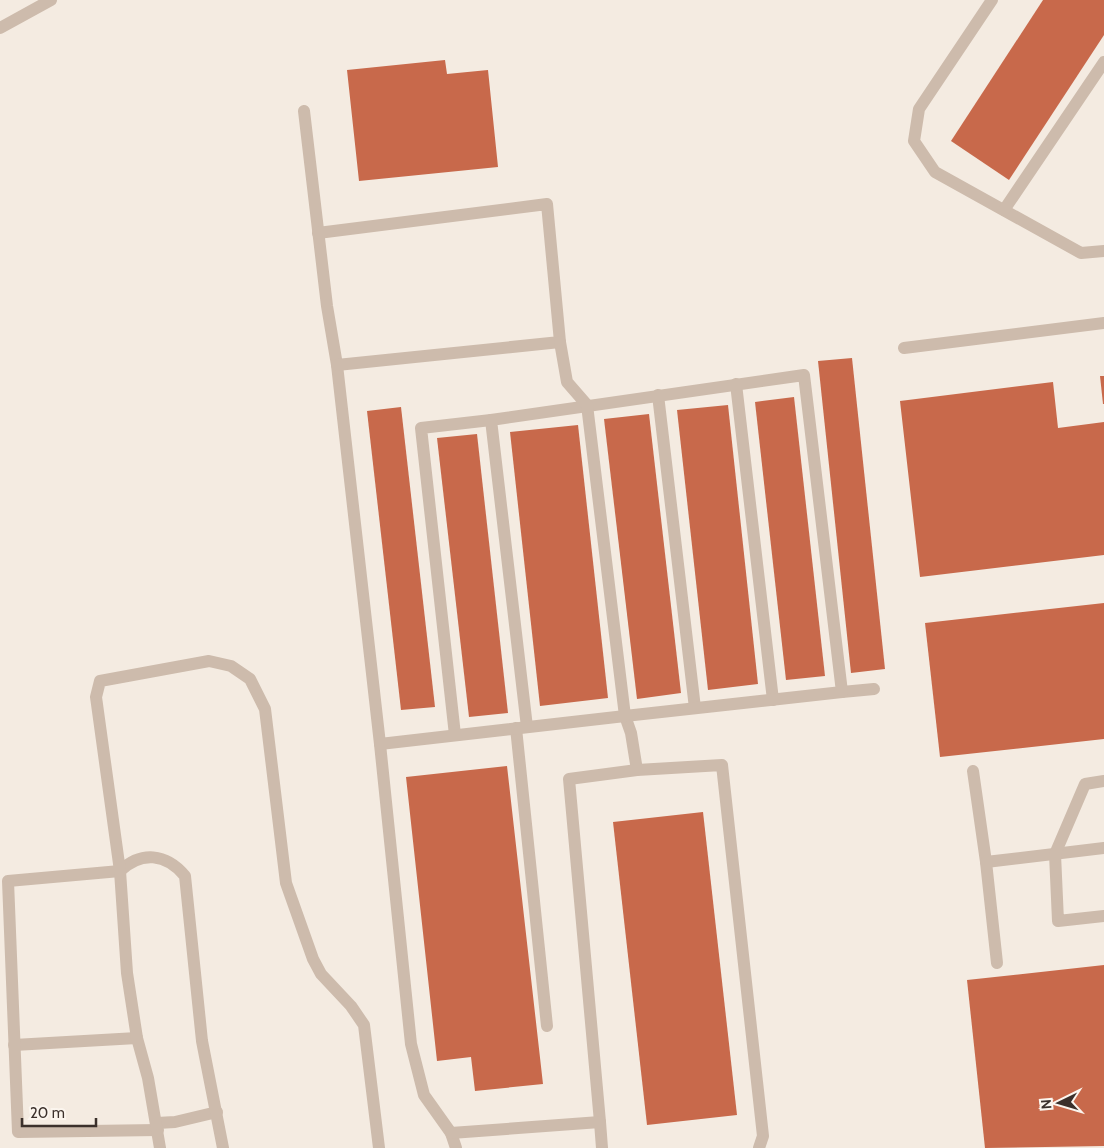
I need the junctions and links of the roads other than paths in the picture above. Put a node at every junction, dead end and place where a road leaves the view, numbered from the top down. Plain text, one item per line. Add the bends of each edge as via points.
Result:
1 (51, 0) edge
2 (992, 0) edge
3 (0, 28) edge
4 (1104, 62) edge
5 (304, 111) dead end
6 (1004, 210) junction
7 (318, 233) junction
8 (1104, 251) edge
9 (1104, 324) edge
10 (560, 342) junction
11 (904, 348) dead end
12 (337, 365) junction
13 (736, 384) junction
14 (658, 396) junction
15 (587, 405) junction
16 (491, 420) junction
17 (874, 689) dead end
18 (842, 692) junction
19 (773, 700) junction
20 (695, 708) junction
21 (625, 716) junction
22 (521, 728) junction
23 (455, 735) junction
24 (380, 744) junction
25 (637, 770) junction
26 (973, 772) dead end
27 (1104, 781) edge
28 (1104, 848) edge
29 (1055, 854) junction
30 (986, 862) junction
31 (120, 872) junction
32 (1104, 916) edge
33 (997, 962) dead end
34 (546, 1026) dead end
35 (137, 1038) junction
36 (14, 1045) junction
37 (217, 1112) junction
38 (600, 1122) junction
39 (158, 1126) junction
40 (451, 1133) junction
41 (160, 1148) edge
42 (223, 1148) edge
43 (379, 1148) edge
44 (456, 1148) edge
45 (602, 1148) edge
46 (759, 1148) edge

1 - 3 street
2 - 6 street via 919,109 914,142 935,172
4 - 6 street
5 - 7 street
6 - 8 street via 1081,253
7 - 10 street via 547,204
7 - 12 street
9 - 11 street
10 - 12 street
10 - 15 street via 567,382
12 - 24 street
13 - 14 street
13 - 18 street via 804,375
13 - 19 street
14 - 15 street
14 - 20 street
15 - 16 street
15 - 21 street
16 - 22 street
16 - 23 street via 421,428
17 - 18 street
18 - 19 street
19 - 20 street
20 - 21 street
21 - 22 street
21 - 25 street
22 - 23 street
22 - 34 street
23 - 24 street
24 - 40 street via 411,1044 424,1095
25 - 38 street via 569,779
25 - 46 street via 722,765 763,1136
26 - 30 street
27 - 29 street via 1085,784
28 - 29 street
29 - 30 street
29 - 32 street via 1058,921
30 - 33 street
31 - 35 street via 126,973
31 - 36 street via 8,881
31 - 37 street via 130,862 152,858 175,864 185,876 202,1041
31 - 43 street via 96,697 100,681 209,661 232,666 250,679 265,709 286,882 300,926 322,974 364,1025
35 - 36 street
35 - 39 street
36 - 39 street via 18,1132
37 - 39 street
37 - 42 street
38 - 40 street
38 - 45 street
39 - 41 street
40 - 44 street

